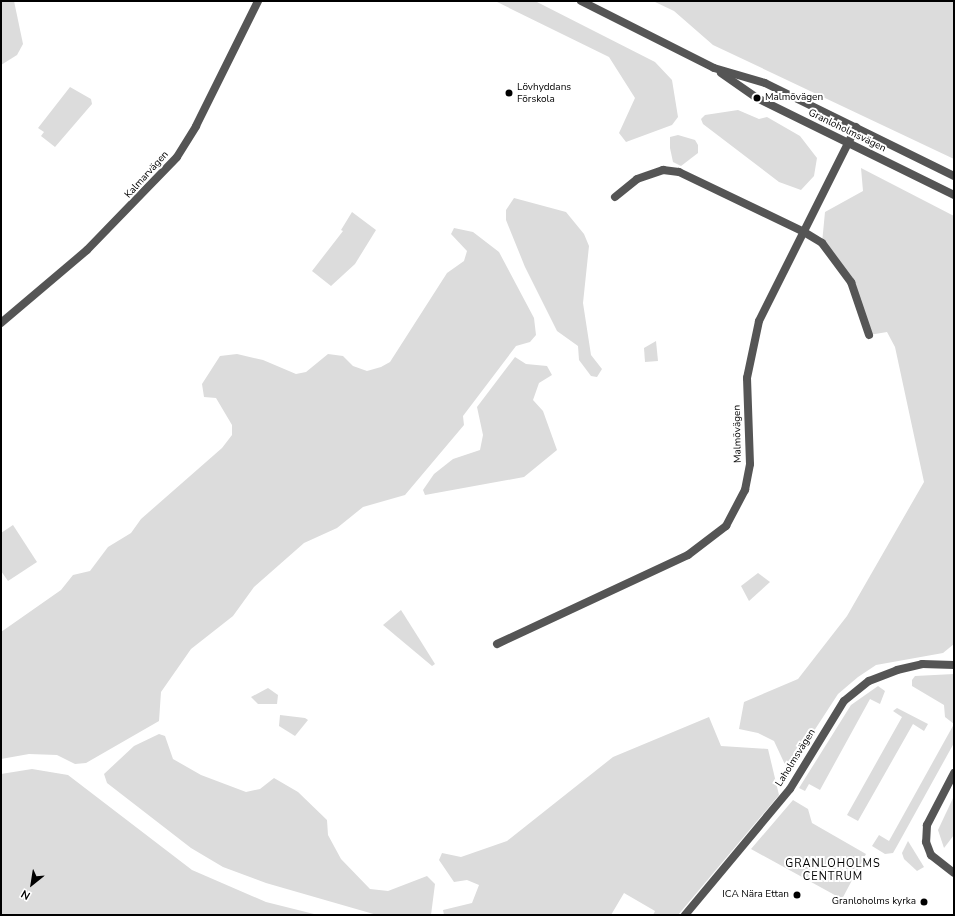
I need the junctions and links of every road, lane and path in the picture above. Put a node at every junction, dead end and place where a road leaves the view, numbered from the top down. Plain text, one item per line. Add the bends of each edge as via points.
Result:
1 (258, 1) edge
2 (581, 1) edge
3 (714, 68) junction
4 (856, 127) junction
5 (848, 142) junction
6 (954, 176) edge
7 (954, 195) edge
8 (615, 197) dead end
9 (804, 232) junction
10 (1, 323) edge
11 (869, 335) dead end
12 (497, 644) dead end
13 (954, 665) edge
14 (954, 773) edge
15 (954, 873) edge
16 (685, 915) edge

1 - 10 street, Kalmarvägen via 196,126 177,157 91,246
2 - 3 street, Granloholmsvägen
3 - 4 street, Granloholmsvägen via 765,83
3 - 5 street, Granloholmsvägen via 756,98
4 - 5 street, Malmövägen
4 - 6 street, Granloholmsvägen
5 - 7 street, Granloholmsvägen
5 - 9 street, Malmövägen
8 - 9 street via 637,179 663,170 679,172
9 - 11 street via 822,243 852,282
9 - 12 street, Malmövägen via 759,321 751,347 747,378 750,464 745,490 726,526 688,556
13 - 16 street, Laholmsvägen via 922,664 898,670 869,682 844,701 790,789
14 - 15 street via 927,825 926,842 931,855

